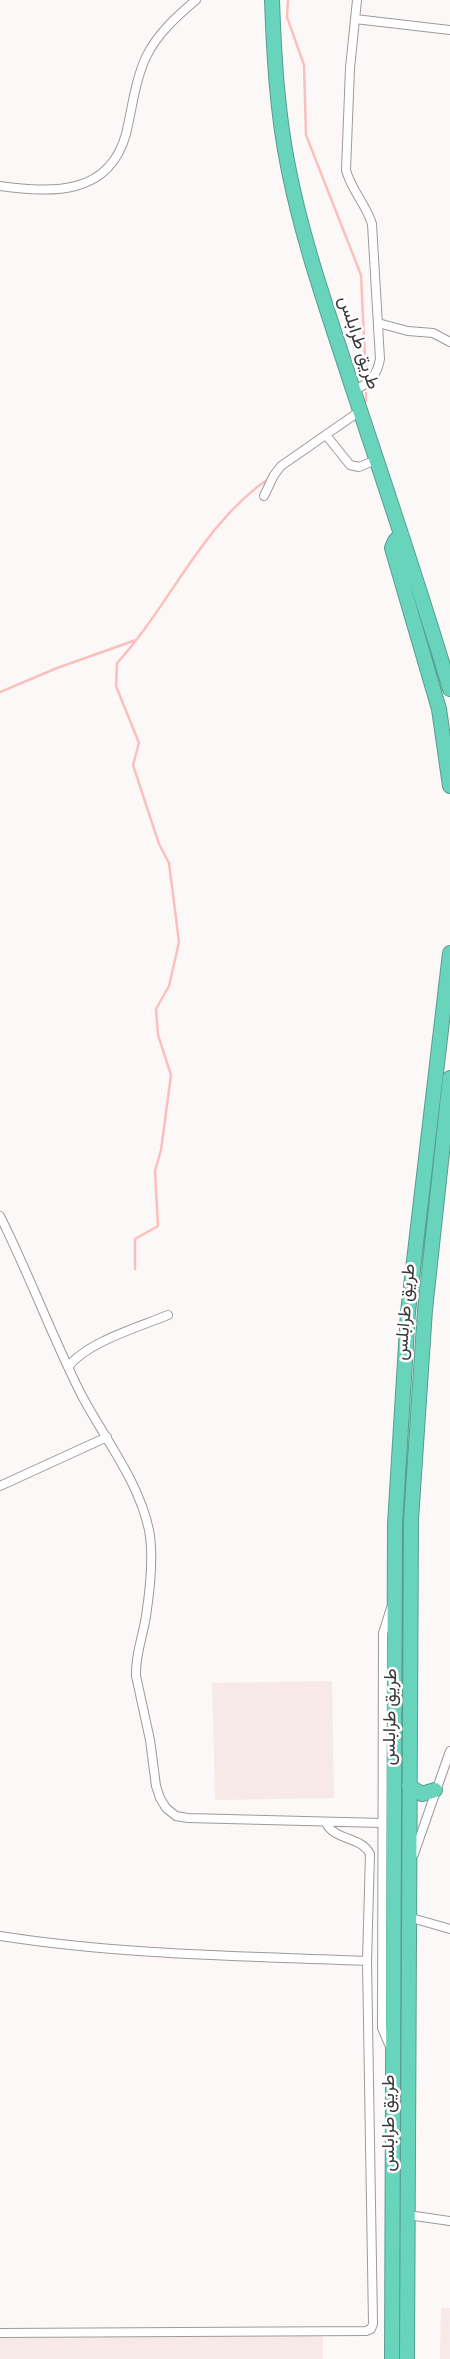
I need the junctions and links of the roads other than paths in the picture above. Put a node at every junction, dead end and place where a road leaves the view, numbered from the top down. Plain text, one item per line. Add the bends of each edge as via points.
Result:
1 (196, 0) edge
2 (272, 0) edge
3 (357, 0) edge
4 (355, 19) junction
5 (450, 30) edge
6 (0, 186) edge
7 (378, 323) junction
8 (450, 342) edge
9 (354, 390) junction
10 (360, 410) junction
11 (326, 435) junction
12 (376, 460) junction
13 (264, 496) dead end
14 (401, 535) junction
15 (450, 689) edge
16 (450, 786) edge
17 (450, 953) edge
18 (450, 1078) edge
19 (0, 1216) edge
20 (168, 1315) dead end
21 (68, 1367) junction
22 (107, 1437) junction
23 (0, 1486) edge
24 (394, 1602) junction
25 (450, 1751) edge
26 (409, 1786) junction
27 (436, 1790) junction
28 (326, 1823) junction
29 (382, 1823) junction
30 (408, 1870) junction
31 (408, 1917) junction
32 (450, 1929) edge
33 (0, 1936) edge
34 (367, 1961) junction
35 (393, 2052) junction
36 (408, 2215) junction
37 (449, 2219) edge
38 (0, 2332) edge
39 (392, 2359) edge
40 (407, 2359) edge

1 - 6 street via 161,34 146,58 121,148 109,167 94,179 73,188 46,191
2 - 9 highway, طريق طرابلس via 276,82 287,164 318,283
3 - 4 street
4 - 5 street
4 - 7 street via 346,170 372,224
7 - 8 street via 408,331 433,333
7 - 9 street via 378,368 373,378
9 - 10 highway, طريق طرابلس
10 - 11 street
10 - 12 highway, طريق طرابلس
11 - 12 street via 350,465 359,466
11 - 13 street via 281,466
12 - 14 highway, طريق طرابلس
14 - 15 highway, طريق طرابلس
14 - 16 highway via 392,548 439,709
17 - 24 highway via 408,1312 397,1467
18 - 26 highway, طريق طرابلس via 432,1233 413,1467
19 - 21 street
20 - 21 street via 86,1350
21 - 22 street
22 - 23 street
22 - 28 street via 140,1500 149,1531 146,1617 136,1676 160,1798 176,1816 188,1818
24 - 29 street via 383,1633
24 - 35 highway
25 - 27 street
26 - 27 highway via 422,1794
26 - 30 highway, طريق طرابلس
27 - 30 street
28 - 29 street
28 - 34 street via 335,1833 362,1844 370,1854
29 - 35 street via 382,2028
30 - 31 highway, طريق طرابلس
31 - 32 street
31 - 36 highway, طريق طرابلس
33 - 34 street via 107,1948
34 - 38 street via 371,2329
35 - 39 highway
36 - 37 street
36 - 40 highway, طريق طرابلس

